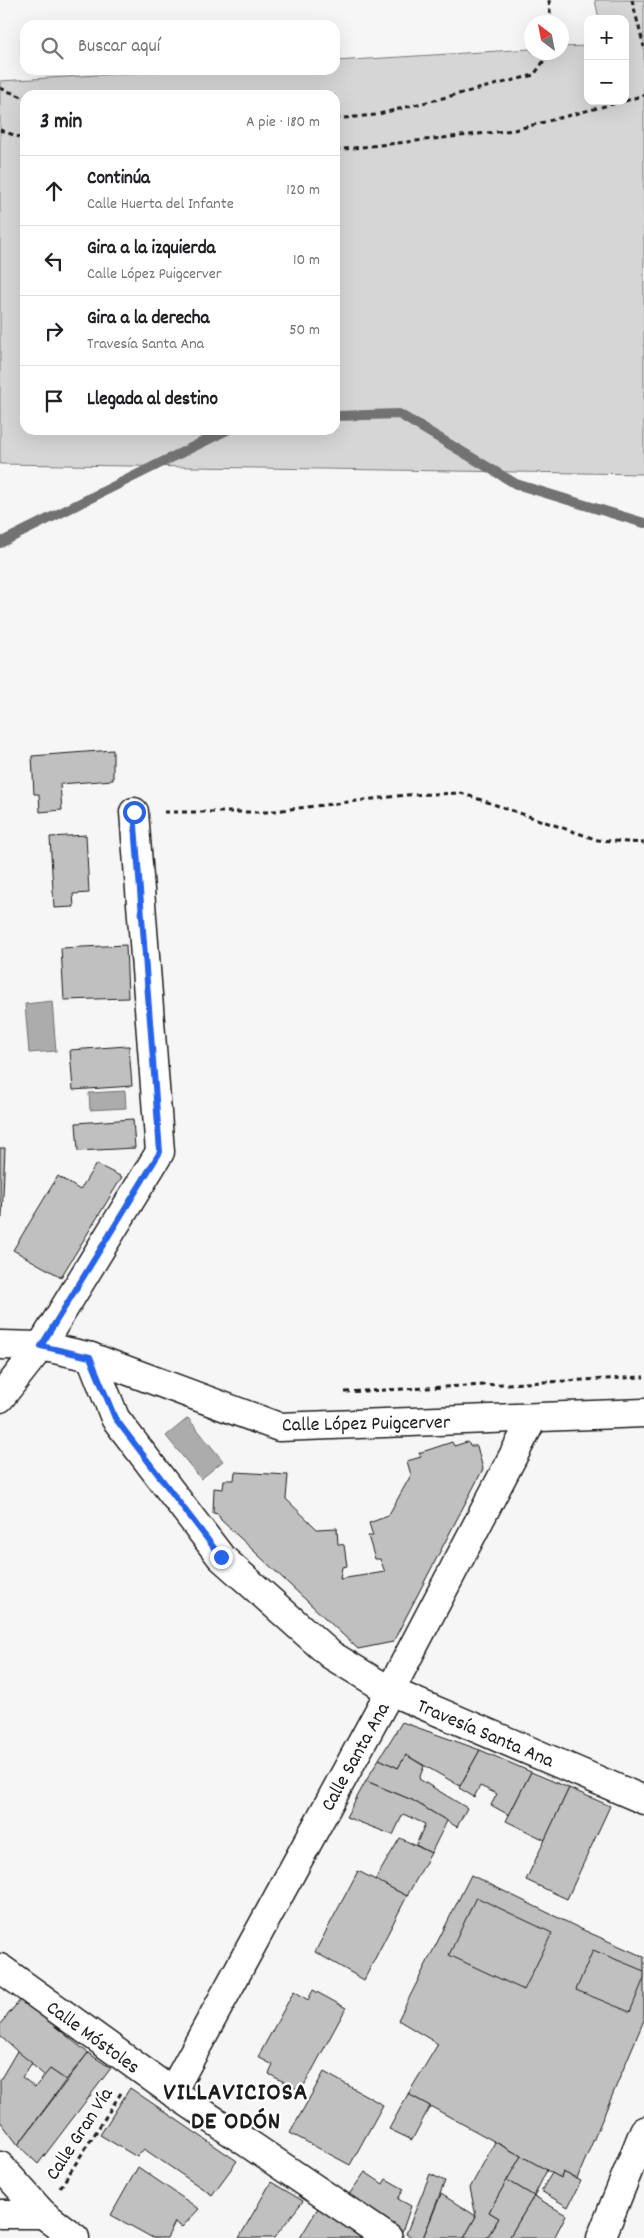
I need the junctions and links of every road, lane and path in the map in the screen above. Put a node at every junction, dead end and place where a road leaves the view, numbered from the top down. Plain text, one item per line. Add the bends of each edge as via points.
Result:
1 (549, 0) edge
2 (632, 0) edge
3 (550, 15) edge
4 (644, 48) edge
5 (544, 60) edge
6 (0, 88) edge
7 (644, 95) edge
8 (20, 96) edge
9 (629, 100) edge
10 (609, 105) edge
11 (340, 118) edge
12 (0, 130) edge
13 (20, 137) edge
14 (340, 149) edge
15 (134, 812) joint
16 (644, 843) edge
17 (0, 1344) edge
18 (41, 1346) junction
19 (90, 1357) junction
20 (0, 1398) edge
21 (644, 1413) edge
22 (533, 1418) junction
23 (390, 1691) junction
24 (644, 1800) edge
25 (0, 1968) edge
26 (138, 2067) junction
27 (172, 2092) junction
28 (644, 2131) edge
29 (0, 2166) edge
30 (0, 2214) edge
31 (43, 2214) junction
32 (75, 2238) edge
33 (388, 2238) edge
34 (601, 2238) edge

1 - 3 path
2 - 4 path
5 - 11 path via 534,75 375,115
6 - 8 path
7 - 9 path
10 - 14 path via 514,130
12 - 13 path
15 - 16 path via 266,812 406,795 461,793 598,840
15 - 18 street via 160,1152
17 - 18 street, Calle López Puigcerver
18 - 19 street, Calle López Puigcerver
18 - 20 street
19 - 22 street, Calle López Puigcerver via 279,1427
19 - 23 street, Travesía Santa Ana via 115,1418 221,1557 331,1656
21 - 22 street, Calle López Puigcerver
22 - 23 street, Calle Santa Ana
23 - 24 street, Travesía Santa Ana
23 - 27 street, Calle Santa Ana
25 - 26 street, Calle Móstoles
26 - 27 street, Calle Móstoles
26 - 31 path, Calle Gran Vía
27 - 33 street, Calle Móstoles
28 - 34 street
29 - 31 street
30 - 31 street
31 - 32 street

